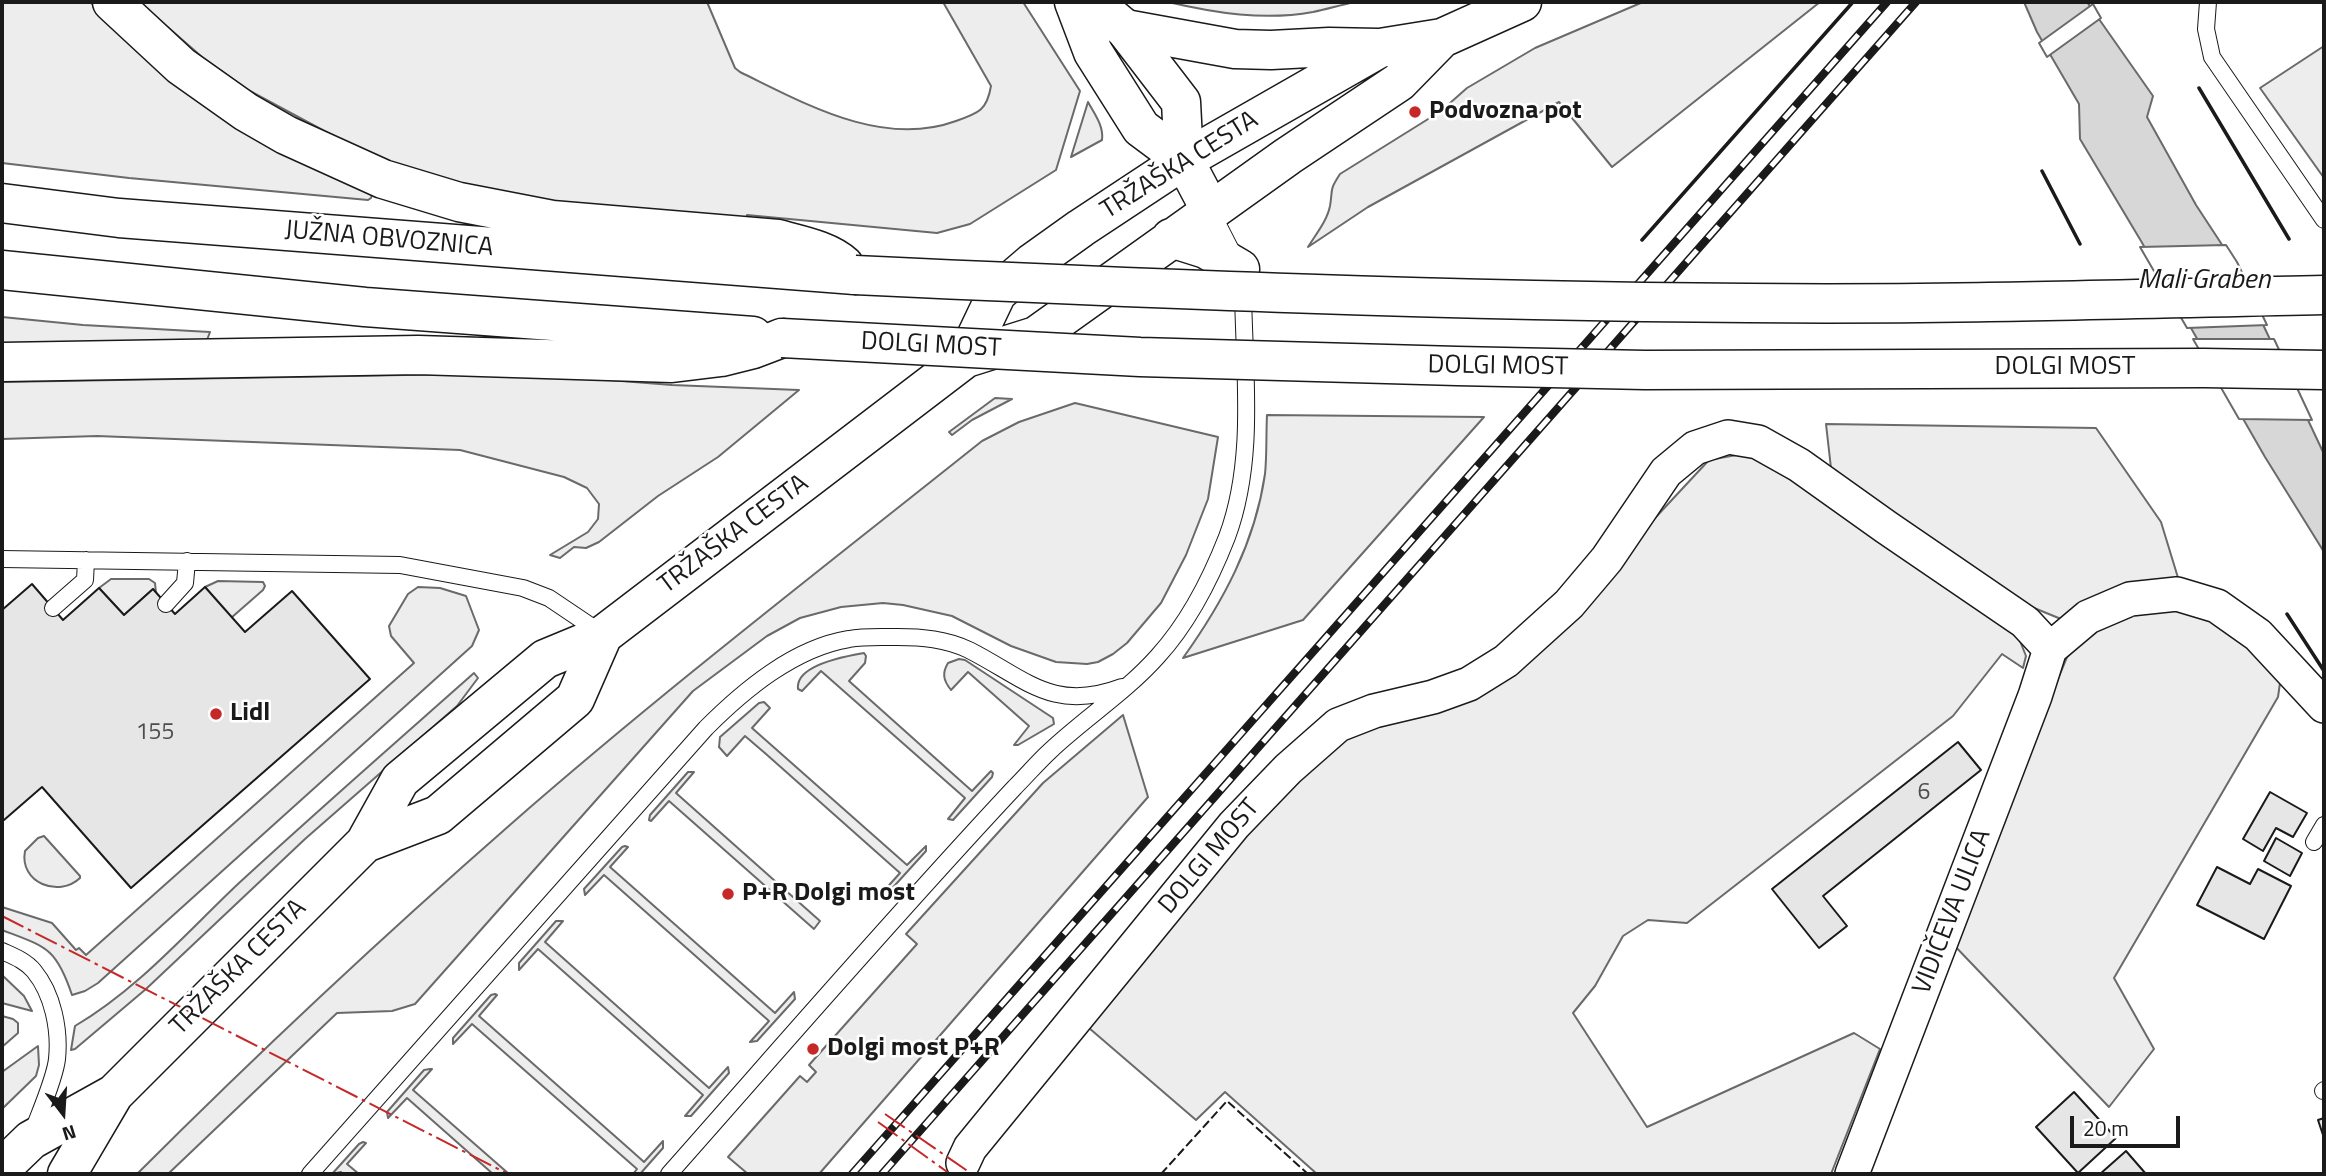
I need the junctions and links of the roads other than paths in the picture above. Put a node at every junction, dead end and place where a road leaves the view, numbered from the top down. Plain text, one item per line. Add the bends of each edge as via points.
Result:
1 (112, 2) edge
2 (1074, 2) edge
3 (1093, 2) edge
4 (1522, 2) edge
5 (2208, 2) edge
6 (1125, 29) junction
7 (1442, 38) junction
8 (1380, 48) junction
9 (1184, 160) junction
10 (2, 204) edge
11 (1212, 211) junction
12 (2324, 219) edge
13 (1171, 238) junction
14 (778, 255) junction
15 (1240, 269) junction
16 (2, 270) edge
17 (2324, 295) edge
18 (672, 347) junction
19 (966, 358) junction
20 (2, 362) edge
21 (2324, 370) edge
22 (2, 559) edge
23 (86, 560) junction
24 (187, 561) junction
25 (166, 604) dead end
26 (53, 608) dead end
27 (603, 635) junction
28 (2050, 649) junction
29 (1130, 684) junction
30 (2324, 706) edge
31 (2324, 824) edge
32 (2314, 842) dead end
33 (365, 843) junction
34 (2, 951) edge
35 (114, 1094) junction
36 (31, 1140) junction
37 (2, 1168) edge
38 (962, 1169) edge
39 (67, 1174) edge
40 (310, 1174) edge
41 (669, 1174) edge
42 (1852, 1174) edge

1 - 14 main road via 181,66 246,112 383,179 459,202 552,220
2 - 9 main road via 1093,52 1141,128
3 - 6 main road
4 - 7 main road, TRŽAŠKA CESTA
5 - 12 lane via 2206,29 2212,57
6 - 8 main road via 1235,49
6 - 9 main road via 1181,102
7 - 8 main road, TRŽAŠKA CESTA
7 - 11 main road, TRŽAŠKA CESTA via 1399,82
8 - 9 main road, TRŽAŠKA CESTA
9 - 11 main road
9 - 19 main road, TRŽAŠKA CESTA via 1081,228 997,293
10 - 14 main road, JUŽNA OBVOZNICA via 132,219
11 - 13 main road, TRŽAŠKA CESTA
11 - 15 lane
13 - 15 main road via 1206,249
13 - 19 main road, TRŽAŠKA CESTA via 1036,336
14 - 17 main road, bridge via 839,261 855,275 1350,297 1735,303
15 - 29 lane via 1246,444 1241,491 1227,537 1200,594 1160,654
16 - 18 main road via 365,307
18 - 20 main road
18 - 21 main road, DOLGI MOST, bridge via 782,338 1140,357 1457,366
19 - 27 main road, TRŽAŠKA CESTA
22 - 23 lane
23 - 24 lane
23 - 26 lane via 85,580
24 - 25 lane via 185,583
24 - 27 lane via 400,565 490,581 549,598
27 - 33 main road, TRŽAŠKA CESTA via 545,659 400,780
27 - 33 main road, TRŽAŠKA CESTA via 575,699 439,815
28 - 30 street via 2088,617 2130,599 2177,594 2217,606 2258,635
28 - 38 street, DOLGI MOST via 2025,622 1799,465 1758,442 1728,437 1695,448 1666,472 1607,559 1569,604 1506,661 1469,684 1338,725 1288,769 1234,825 971,1148
28 - 42 street, VIDIČEVA ULICA
29 - 40 lane via 1088,696 1047,693 969,650 918,637 849,639 792,661 742,695 706,728
29 - 41 lane via 1051,750 956,850
31 - 32 lane
33 - 35 main road, TRŽAŠKA CESTA
34 - 36 lane via 33,969 56,1023 57,1060
35 - 36 main road, TRŽAŠKA CESTA
35 - 39 main road, TRŽAŠKA CESTA
36 - 37 main road, TRŽAŠKA CESTA

